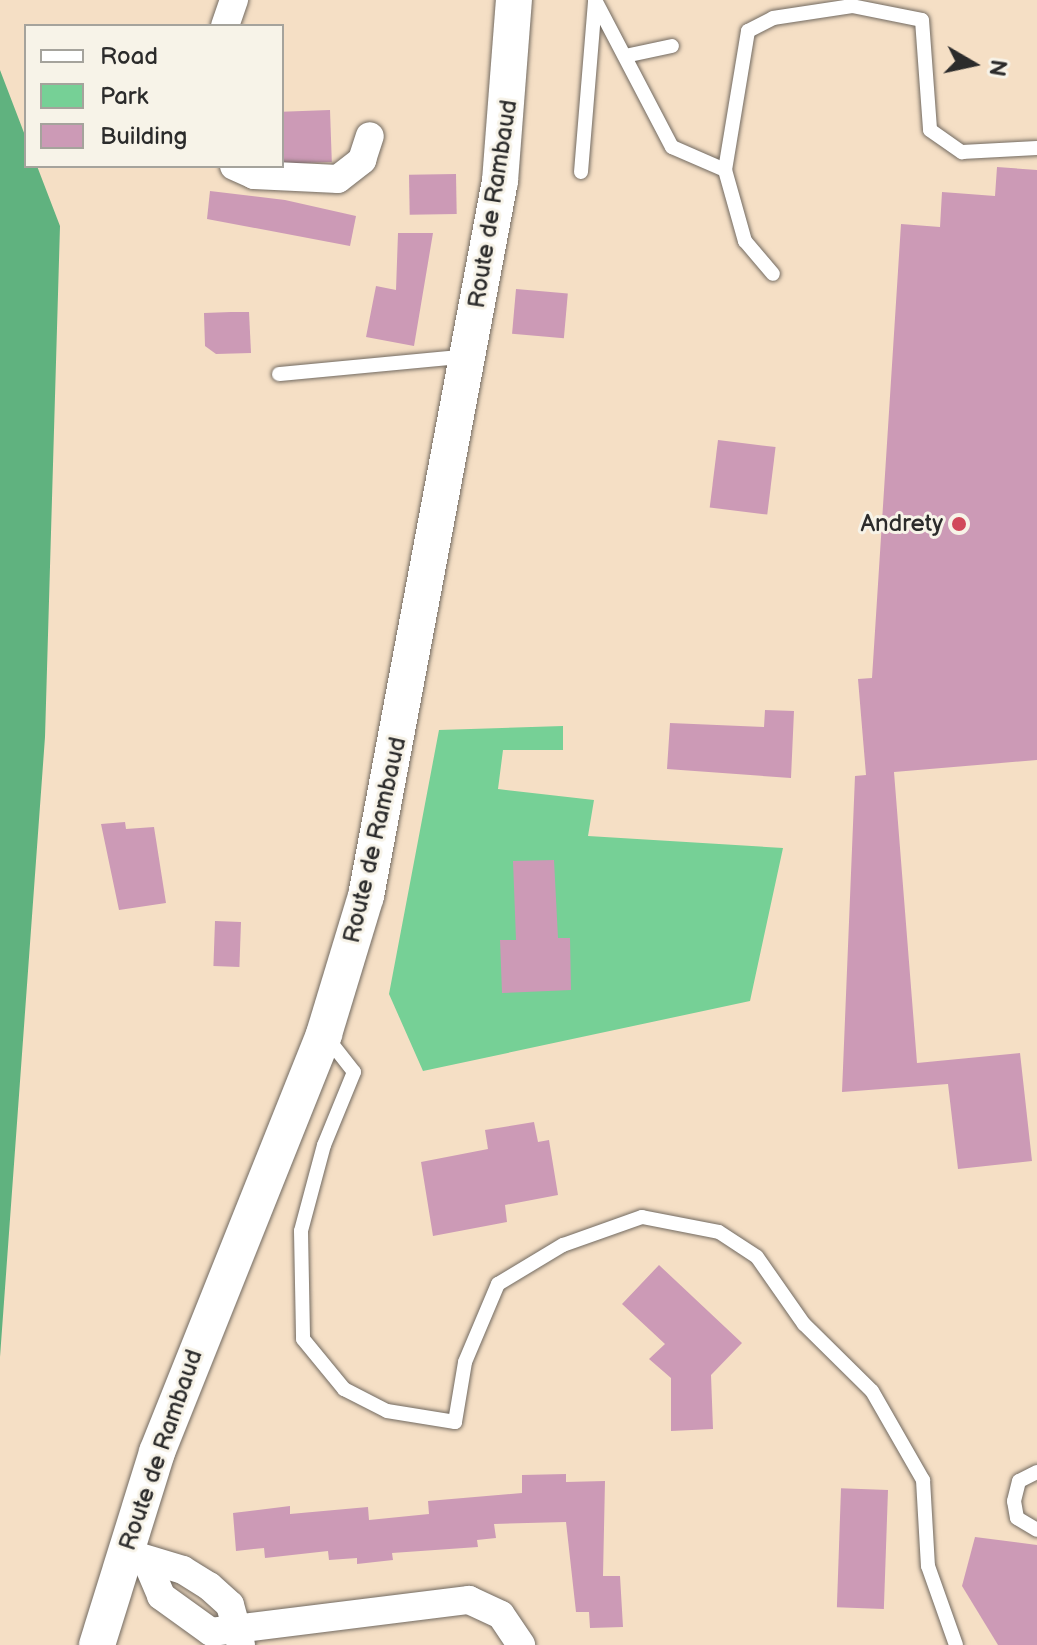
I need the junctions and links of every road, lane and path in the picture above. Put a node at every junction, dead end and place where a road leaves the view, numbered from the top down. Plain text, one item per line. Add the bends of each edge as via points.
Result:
1 (234, 0) edge
2 (514, 0) edge
3 (595, 0) edge
4 (226, 24) edge
5 (672, 46) dead end
6 (625, 56) junction
7 (370, 136) dead end
8 (1037, 148) edge
9 (238, 168) edge
10 (725, 170) junction
11 (581, 172) dead end
12 (773, 274) dead end
13 (469, 356) junction
14 (279, 374) dead end
15 (324, 1034) junction
16 (1037, 1472) edge
17 (1037, 1530) edge
18 (136, 1556) junction
19 (240, 1638) edge
20 (97, 1645) edge
21 (521, 1645) edge
22 (956, 1645) edge

1 - 4 street
2 - 13 street, Route de Rambaud via 509,115
3 - 6 lane
3 - 11 lane
5 - 6 lane
6 - 10 lane via 672,147
7 - 9 street via 362,160 338,179 254,175
8 - 10 lane via 962,152 930,130 922,20 852,6 773,18 748,31
10 - 12 lane via 745,241
13 - 14 lane
13 - 15 street, Route de Rambaud via 386,804 366,896
15 - 18 street, Route de Rambaud via 201,1334
15 - 22 lane via 354,1072 324,1145 301,1231 303,1339 344,1389 387,1411 455,1422 465,1362 498,1284 563,1245 642,1217 719,1232 757,1257 804,1324 872,1391 923,1480 928,1566
16 - 17 lane via 1019,1481 1014,1501 1017,1518
18 - 19 street via 161,1596 181,1613 211,1632
18 - 19 street via 183,1570 209,1586 230,1605
18 - 20 street, Route de Rambaud
19 - 21 street via 469,1600 501,1615

